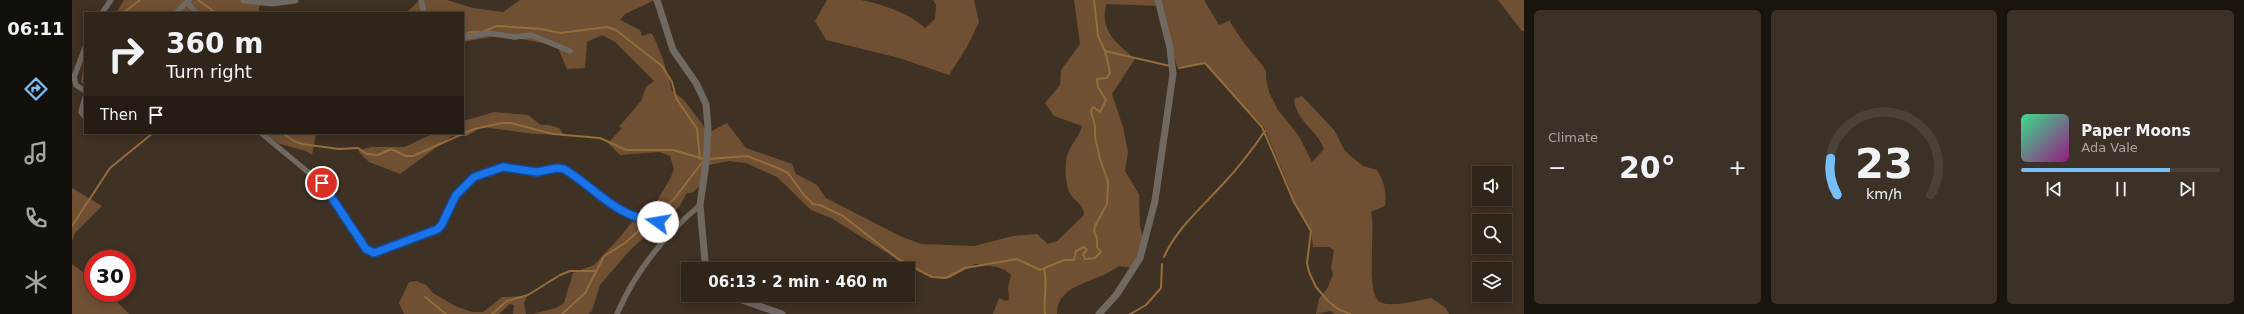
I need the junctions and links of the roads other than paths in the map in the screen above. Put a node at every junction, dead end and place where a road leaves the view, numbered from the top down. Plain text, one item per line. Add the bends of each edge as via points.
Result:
1 (111, 0) edge
2 (244, 0) edge
3 (295, 0) edge
4 (421, 0) edge
5 (657, 0) edge
6 (1158, 0) edge
7 (188, 2) edge
8 (103, 12) edge
9 (177, 12) edge
10 (195, 12) edge
11 (424, 12) edge
12 (464, 38) edge
13 (84, 51) edge
14 (570, 51) dead end
15 (84, 90) edge
16 (84, 101) edge
17 (84, 116) edge
18 (262, 134) edge
19 (700, 205) junction
20 (673, 229) junction
21 (705, 262) edge
22 (748, 302) edge
23 (617, 314) edge
24 (782, 314) edge
25 (1099, 314) edge

1 - 8 street
2 - 3 street via 272,3
4 - 11 street
5 - 19 street via 673,50 696,83 706,104 707,154
6 - 25 street via 1170,48 1173,74 1155,201 1140,258 1117,294
7 - 9 street
7 - 10 street
12 - 14 street via 487,33 515,37 531,35
13 - 15 street via 74,80 76,85
16 - 17 street via 81,112
18 - 20 street via 326,187 366,249 371,252 381,251 438,229 454,198 469,180 503,167 537,172 564,169 612,206
19 - 20 street
19 - 21 street
20 - 23 street via 635,279
22 - 24 street

